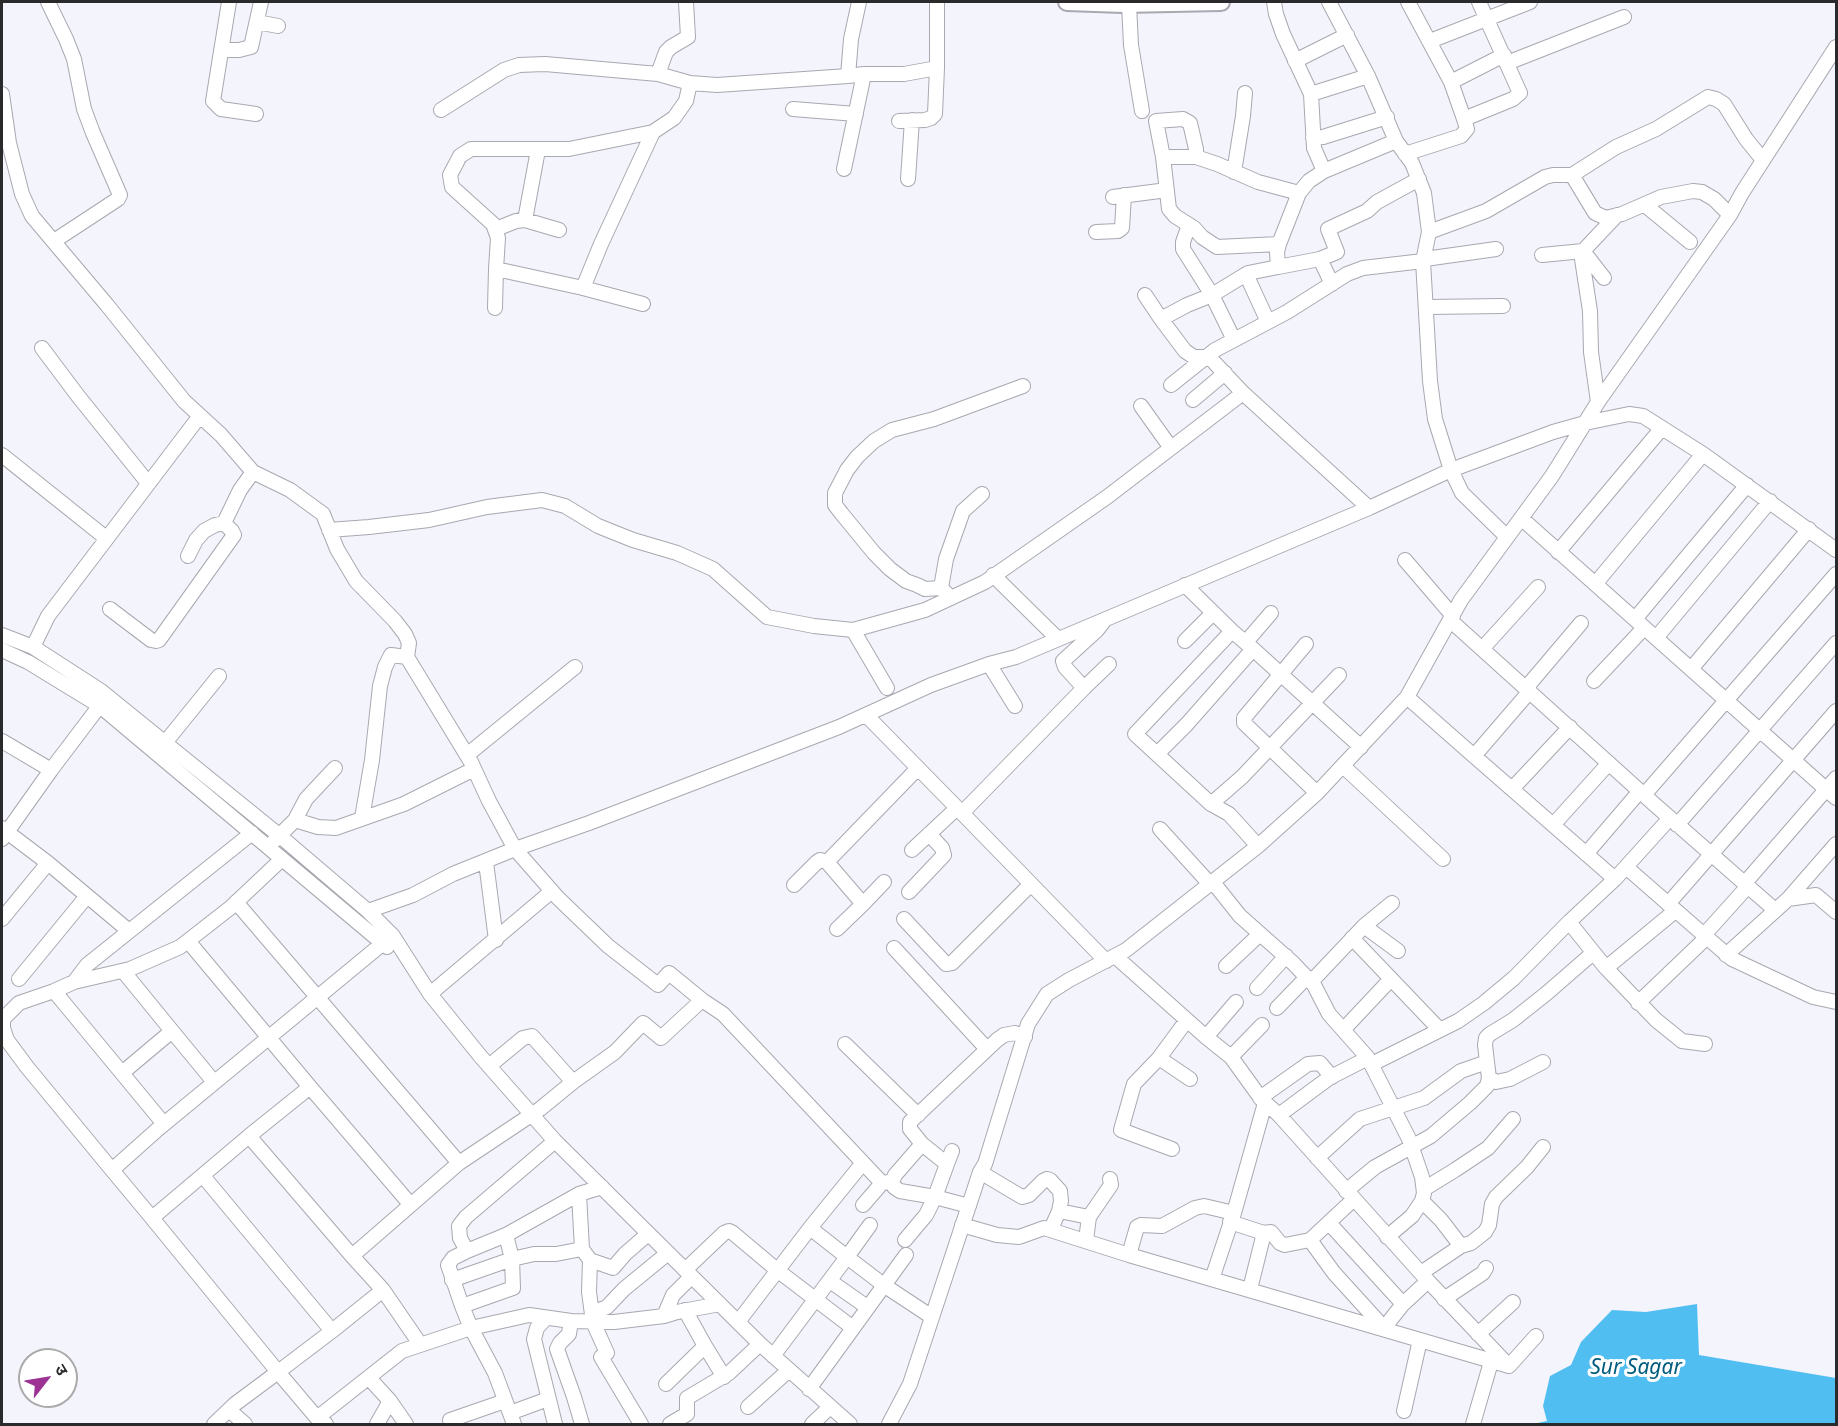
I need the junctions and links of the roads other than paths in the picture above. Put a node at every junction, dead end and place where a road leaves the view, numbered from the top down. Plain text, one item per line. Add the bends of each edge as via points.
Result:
1 (48, 2) edge
2 (229, 2) edge
3 (261, 2) edge
4 (686, 2) edge
5 (859, 2) edge
6 (937, 2) edge
7 (1067, 2) edge
8 (1150, 2) edge
9 (1221, 2) edge
10 (1274, 2) edge
11 (1329, 2) edge
12 (1408, 2) edge
13 (1479, 2) edge
14 (1530, 2) edge
15 (1129, 4) junction
16 (1624, 17) dead end
17 (1487, 18) junction
18 (257, 22) junction
19 (278, 26) dead end
20 (1347, 35) junction
21 (1430, 41) junction
22 (1836, 47) edge
23 (221, 50) junction
24 (1506, 59) junction
25 (1295, 61) junction
26 (937, 68) junction
27 (658, 74) junction
28 (864, 74) junction
29 (848, 76) junction
30 (1368, 76) junction
31 (1451, 82) junction
32 (690, 84) junction
33 (1245, 93) dead end
34 (2, 94) edge
35 (1311, 94) junction
36 (793, 109) dead end
37 (441, 110) dead end
38 (1142, 111) dead end
39 (256, 114) dead end
40 (856, 114) junction
41 (1387, 117) junction
42 (1464, 119) junction
43 (653, 132) junction
44 (1313, 138) junction
45 (1396, 141) junction
46 (538, 150) junction
47 (1405, 154) junction
48 (1163, 157) junction
49 (1196, 157) junction
50 (1763, 160) junction
51 (844, 170) dead end
52 (1324, 171) junction
53 (1234, 172) junction
54 (1572, 175) junction
55 (908, 179) dead end
56 (1419, 179) junction
57 (1167, 190) junction
58 (1299, 193) junction
59 (1645, 205) junction
60 (1617, 215) junction
61 (1730, 215) junction
62 (525, 220) junction
63 (1190, 225) junction
64 (496, 230) junction
65 (559, 230) dead end
66 (1096, 232) dead end
67 (1429, 232) junction
68 (54, 241) junction
69 (1690, 242) dead end
70 (1279, 244) junction
71 (1496, 249) dead end
72 (1583, 251) junction
73 (1542, 255) dead end
74 (1320, 260) junction
75 (1424, 260) junction
76 (1278, 267) junction
77 (496, 269) junction
78 (1246, 274) junction
79 (1604, 278) dead end
80 (1332, 284) junction
81 (583, 288) junction
82 (1145, 295) dead end
83 (1212, 295) junction
84 (643, 304) dead end
85 (1503, 306) dead end
86 (1426, 307) junction
87 (495, 308) dead end
88 (1161, 319) junction
89 (1268, 322) junction
90 (1234, 340) junction
91 (42, 348) dead end
92 (1205, 357) junction
93 (1225, 373) junction
94 (1171, 385) dead end
95 (1023, 386) dead end
96 (1243, 393) junction
97 (1193, 400) dead end
98 (1598, 402) junction
99 (1141, 406) dead end
100 (199, 417) junction
101 (1585, 423) junction
102 (1662, 428) junction
103 (1171, 448) junction
104 (2, 454) edge
105 (1703, 454) junction
106 (1451, 470) junction
107 (253, 472) junction
108 (148, 483) junction
109 (1747, 485) junction
110 (982, 494) dead end
111 (1770, 501) junction
112 (1369, 508) junction
113 (1521, 518) junction
114 (224, 523) junction
115 (1809, 529) junction
116 (329, 530) junction
117 (1507, 537) junction
118 (106, 538) junction
119 (1836, 550) edge
120 (1558, 552) junction
121 (188, 556) dead end
122 (1405, 560) dead end
123 (1836, 574) edge
124 (993, 575) junction
125 (1596, 583) junction
126 (1185, 585) junction
127 (1538, 587) dead end
128 (946, 593) junction
129 (110, 609) dead end
130 (1213, 613) junction
131 (1271, 613) dead end
132 (1105, 619) junction
133 (1452, 619) junction
134 (1581, 623) dead end
135 (1640, 623) junction
136 (853, 630) junction
137 (1232, 631) junction
138 (2, 635) edge
139 (1057, 638) junction
140 (1656, 638) junction
141 (1185, 641) dead end
142 (1836, 643) edge
143 (1306, 644) dead end
144 (1250, 646) junction
145 (33, 647) junction
146 (1482, 648) junction
147 (2, 650) edge
148 (408, 657) junction
149 (989, 664) junction
150 (1110, 664) dead end
151 (575, 667) dead end
152 (1691, 669) junction
153 (1280, 674) junction
154 (1339, 675) dead end
155 (219, 676) dead end
156 (1594, 681) dead end
157 (887, 688) dead end
158 (1084, 688) junction
159 (1528, 689) junction
160 (1407, 697) junction
161 (1726, 700) junction
162 (103, 701) junction
163 (1312, 702) junction
164 (1015, 706) dead end
165 (1836, 711) edge
166 (867, 716) junction
167 (1570, 727) junction
168 (1760, 730) junction
169 (2, 741) edge
170 (164, 744) junction
171 (1269, 747) junction
172 (1361, 747) junction
173 (1157, 754) junction
174 (467, 755) junction
175 (1474, 756) junction
176 (1793, 760) junction
177 (1609, 763) junction
178 (1343, 766) junction
179 (335, 768) dead end
180 (918, 768) junction
181 (474, 769) junction
182 (51, 770) junction
183 (1836, 778) edge
184 (1512, 789) junction
185 (1317, 793) junction
186 (1642, 793) junction
187 (1831, 794) edge
188 (1211, 804) junction
189 (960, 810) junction
190 (362, 818) junction
191 (295, 819) junction
192 (1674, 822) junction
193 (1553, 825) junction
194 (1160, 829) dead end
195 (3, 833) edge
196 (252, 833) junction
197 (929, 834) junction
198 (280, 836) junction
199 (1836, 844) edge
200 (268, 846) junction
201 (1258, 846) junction
202 (515, 849) junction
203 (912, 850) dead end
204 (1587, 854) junction
205 (1711, 854) junction
206 (282, 859) junction
207 (1443, 859) dead end
208 (486, 862) junction
209 (827, 862) junction
210 (48, 863) junction
211 (1626, 867) junction
212 (1615, 879) junction
213 (884, 882) dead end
214 (1211, 882) junction
215 (1031, 884) junction
216 (794, 885) dead end
217 (1746, 885) junction
218 (552, 891) junction
219 (909, 892) dead end
220 (87, 896) junction
221 (1788, 899) junction
222 (236, 902) junction
223 (1392, 903) dead end
224 (863, 904) junction
225 (1672, 907) junction
226 (1775, 910) junction
227 (368, 911) junction
228 (1836, 911) edge
229 (2, 919) edge
230 (904, 920) dead end
231 (1569, 922) junction
232 (1364, 926) junction
233 (837, 928) dead end
234 (129, 931) junction
235 (1260, 934) junction
236 (1705, 936) junction
237 (1352, 938) junction
238 (496, 940) junction
239 (188, 941) junction
240 (382, 944) junction
241 (894, 948) dead end
242 (1398, 951) dead end
243 (1593, 953) junction
244 (1726, 955) junction
245 (1286, 956) junction
246 (1111, 958) junction
247 (409, 962) junction
248 (1226, 966) dead end
249 (1606, 968) junction
250 (123, 971) junction
251 (19, 979) dead end
252 (1390, 979) junction
253 (1309, 980) junction
254 (74, 982) junction
255 (1257, 988) dead end
256 (54, 992) junction
257 (430, 994) junction
258 (317, 999) junction
259 (702, 1000) junction
260 (1236, 1002) dead end
261 (1836, 1002) edge
262 (1638, 1003) junction
263 (1276, 1008) dead end
264 (1187, 1020) junction
265 (1262, 1025) dead end
266 (1343, 1030) junction
267 (1440, 1030) junction
268 (172, 1031) junction
269 (269, 1037) junction
270 (1024, 1037) junction
271 (1206, 1037) junction
272 (845, 1044) dead end
273 (1705, 1044) dead end
274 (987, 1049) junction
275 (1231, 1057) junction
276 (1159, 1058) junction
277 (1370, 1061) junction
278 (1487, 1062) junction
279 (1543, 1062) dead end
280 (489, 1066) junction
281 (122, 1073) junction
282 (1332, 1077) junction
283 (1489, 1078) junction
284 (1190, 1079) dead end
285 (214, 1082) junction
286 (573, 1082) junction
287 (310, 1087) junction
288 (1262, 1100) junction
289 (1394, 1108) junction
290 (531, 1115) junction
291 (918, 1115) junction
292 (1279, 1115) junction
293 (1513, 1119) dead end
294 (164, 1124) junction
295 (249, 1136) junction
296 (555, 1142) junction
297 (922, 1144) junction
298 (1543, 1147) dead end
299 (1412, 1148) junction
300 (1172, 1149) dead end
301 (1317, 1158) junction
302 (459, 1162) junction
303 (862, 1164) junction
304 (112, 1170) junction
305 (980, 1172) junction
306 (203, 1176) junction
307 (1110, 1179) dead end
308 (887, 1183) junction
309 (602, 1187) junction
310 (579, 1194) junction
311 (1350, 1195) junction
312 (1423, 1195) junction
313 (935, 1197) junction
314 (410, 1204) junction
315 (863, 1205) dead end
316 (969, 1206) junction
317 (1059, 1212) junction
318 (1089, 1217) junction
319 (1232, 1217) junction
320 (152, 1218) junction
321 (1329, 1223) junction
322 (870, 1225) dead end
323 (962, 1225) junction
324 (810, 1228) junction
325 (1051, 1229) junction
326 (1264, 1233) junction
327 (648, 1234) junction
328 (506, 1235) junction
329 (1388, 1237) junction
330 (905, 1240) dead end
331 (1086, 1240) junction
332 (1310, 1240) junction
333 (1461, 1246) junction
334 (466, 1251) junction
335 (668, 1253) junction
336 (586, 1255) junction
337 (906, 1255) dead end
338 (1129, 1255) junction
339 (352, 1256) junction
340 (847, 1257) junction
341 (512, 1259) junction
342 (1486, 1268) dead end
343 (777, 1270) junction
344 (688, 1273) junction
345 (1424, 1277) junction
346 (1212, 1279) junction
347 (452, 1280) junction
348 (830, 1281) junction
349 (885, 1286) junction
350 (1250, 1289) junction
351 (383, 1290) junction
352 (816, 1299) junction
353 (1444, 1299) junction
354 (1513, 1302) dead end
355 (720, 1304) junction
356 (1403, 1304) junction
357 (462, 1306) junction
358 (867, 1307) junction
359 (685, 1310) junction
360 (664, 1316) junction
361 (593, 1317) junction
362 (932, 1317) junction
363 (546, 1318) junction
364 (571, 1321) junction
365 (738, 1322) junction
366 (471, 1328) junction
367 (853, 1328) junction
368 (1384, 1328) junction
369 (332, 1331) junction
370 (1478, 1334) junction
371 (1536, 1336) dead end
372 (1420, 1340) junction
373 (420, 1344) junction
374 (760, 1344) junction
375 (705, 1346) junction
376 (773, 1356) junction
377 (1491, 1362) junction
378 (1509, 1366) junction
379 (789, 1371) junction
380 (278, 1372) junction
381 (369, 1377) junction
382 (724, 1377) junction
383 (666, 1383) dead end
384 (809, 1389) junction
385 (548, 1400) junction
386 (390, 1401) junction
387 (748, 1407) dead end
388 (830, 1407) junction
389 (229, 1410) junction
390 (1404, 1411) dead end
391 (510, 1413) edge
392 (450, 1420) dead end
393 (322, 1421) edge
394 (214, 1425) edge
395 (245, 1425) edge
396 (377, 1425) edge
397 (406, 1425) edge
398 (555, 1425) edge
399 (582, 1425) edge
400 (641, 1425) edge
401 (670, 1425) edge
402 (812, 1425) edge
403 (850, 1425) edge
404 (889, 1425) edge
405 (1473, 1425) edge

1 - 68 street via 74,59 84,109 120,195
2 - 23 street
3 - 18 street
4 - 27 street via 688,37 666,52
5 - 29 street
6 - 26 street
7 - 15 main road
8 - 9 main road
8 - 15 main road
10 - 25 street
11 - 20 street
12 - 21 street
13 - 17 street
14 - 17 street
15 - 38 street
16 - 24 street
17 - 21 street
17 - 24 street
18 - 19 street
18 - 23 street via 251,47
20 - 25 street
20 - 30 street
21 - 31 street
22 - 50 street
23 - 39 street via 213,101 221,109
24 - 31 street
24 - 42 street via 1519,97
25 - 35 street
26 - 28 street via 904,74
26 - 55 street via 934,114 925,120 905,121
27 - 32 street
27 - 37 street via 519,65 504,70
28 - 29 street
28 - 40 street
29 - 32 street
30 - 35 street
30 - 41 street
31 - 42 street
32 - 43 street via 686,101 674,118
33 - 53 street
34 - 68 street via 22,194 32,216
35 - 44 street
36 - 40 street
40 - 51 street
41 - 44 street
41 - 45 street
42 - 47 street via 1464,135
43 - 46 street via 569,149
43 - 81 street
44 - 52 street
45 - 47 street
45 - 52 street
46 - 62 street
46 - 64 street via 465,151 450,175 452,187 490,219
47 - 56 street
48 - 49 street
48 - 49 street via 1156,121 1183,119 1190,123
48 - 57 street
49 - 53 street
50 - 54 street via 1724,104 1708,97
50 - 61 street
52 - 58 street
53 - 58 street
54 - 60 street via 1594,213 1606,218
54 - 67 street via 1552,174 1486,211
56 - 67 street
56 - 74 street via 1367,211 1328,229 1337,252
57 - 63 street via 1171,213
57 - 66 street via 1119,196 1122,228
58 - 70 street
59 - 60 street
59 - 61 street via 1680,193 1702,192
59 - 69 street
60 - 72 street
61 - 98 street
62 - 64 street
62 - 65 street
63 - 70 street via 1216,247
63 - 83 street via 1183,249
64 - 77 street
67 - 75 street
68 - 100 street
70 - 76 street
71 - 75 street
72 - 73 street
72 - 79 street
72 - 98 street
74 - 76 street
74 - 80 street
75 - 80 street via 1363,268
75 - 86 street
76 - 78 street
77 - 81 street
77 - 87 street
78 - 83 street
78 - 89 street
80 - 89 street
81 - 84 street
82 - 88 street
83 - 88 street
83 - 90 street
85 - 86 street
86 - 106 street via 1435,419
88 - 92 street via 1185,351 1194,357
89 - 90 street
90 - 92 street
91 - 108 street
92 - 93 street
92 - 94 street
93 - 96 street
93 - 97 street
95 - 128 street via 892,430 857,457 835,493 835,505 890,569 906,581
96 - 103 street
96 - 112 street
98 - 101 street
99 - 103 street
100 - 107 street via 221,435
100 - 108 street
101 - 102 street via 1629,414 1643,416
101 - 106 street
101 - 113 street
102 - 105 street
102 - 120 street
103 - 124 street
104 - 118 street
105 - 109 street
105 - 125 street
106 - 112 street
106 - 117 street via 1462,493
107 - 114 street
107 - 116 street via 290,490 322,514
108 - 118 street
109 - 111 street
109 - 135 street
110 - 128 street via 963,511 946,559
111 - 115 street
111 - 140 street
112 - 126 street
113 - 117 street
113 - 120 street
114 - 121 street via 204,531
114 - 129 street via 234,535 159,640 151,640
115 - 119 street
115 - 152 street
116 - 136 street via 429,520 542,500 565,506 598,526 713,569 767,617
116 - 148 street via 356,581 405,634
117 - 133 street via 1461,600
118 - 145 street via 48,616
120 - 125 street
122 - 133 street
123 - 161 street
124 - 128 street via 985,582
124 - 139 street
125 - 135 street
126 - 130 street
126 - 132 street
127 - 146 street
128 - 136 street via 925,610
130 - 137 street
130 - 141 street
131 - 144 street
132 - 139 street
132 - 158 street via 1063,661
133 - 146 street
133 - 160 street
134 - 159 street
135 - 140 street
135 - 156 street
136 - 157 street
137 - 144 street
137 - 173 street via 1135,734
138 - 145 street
139 - 149 street via 1016,657
140 - 152 street
142 - 168 street
143 - 153 street
144 - 153 street
144 - 173 street
145 - 162 street
146 - 159 street
147 - 162 street
148 - 174 street
148 - 190 street via 391,656 385,667
149 - 164 street
149 - 166 street via 931,685
150 - 158 street
151 - 174 street
152 - 161 street
153 - 163 street
153 - 171 street via 1244,718 1244,723
154 - 163 street
155 - 170 street
158 - 189 street
159 - 167 street
159 - 175 street
160 - 172 street
160 - 175 street
161 - 168 street
161 - 186 street
162 - 170 street
162 - 182 street
162 - 196 street
163 - 171 street
163 - 172 street
165 - 176 street
166 - 180 street
166 - 202 street
167 - 177 street
167 - 184 street
168 - 176 street
168 - 192 street
169 - 182 street
170 - 198 street
171 - 185 street
171 - 188 street
172 - 178 street
173 - 188 street
174 - 181 street
175 - 184 street
176 - 187 street
176 - 205 street
177 - 186 street
177 - 193 street
178 - 185 street
178 - 207 street
179 - 191 street via 306,799
180 - 189 street
180 - 209 street
181 - 190 street via 404,804
181 - 202 street
182 - 195 street
183 - 187 street
184 - 193 street
185 - 201 street
186 - 192 street
186 - 204 street
187 - 217 street
188 - 201 street via 1229,814
189 - 197 street
189 - 215 street
190 - 191 street via 336,828
191 - 198 street
192 - 205 street
192 - 211 street
193 - 204 street
194 - 214 street
195 - 210 street
196 - 200 street
196 - 234 street
197 - 203 street
197 - 219 street via 944,855
198 - 200 street
198 - 227 street
199 - 221 street
200 - 206 street
201 - 214 street
202 - 208 street
202 - 218 street
204 - 212 street
205 - 217 street
205 - 225 street
206 - 222 street
206 - 240 street
208 - 227 street
208 - 238 street
209 - 216 street via 817,861
209 - 224 street
210 - 220 street
210 - 229 street
211 - 212 street
211 - 225 street
212 - 231 street
213 - 224 street
214 - 235 street
214 - 246 street
215 - 230 street via 952,963 946,964
215 - 246 street
217 - 226 street
217 - 236 street
218 - 238 street
218 - 259 street via 608,945 658,985 669,974
220 - 234 street
220 - 251 street
221 - 226 street
221 - 228 street via 1816,895
222 - 239 street
222 - 258 street
223 - 232 street
224 - 233 street
225 - 236 street
225 - 249 street
226 - 244 street
227 - 247 street via 393,936
231 - 243 street
231 - 267 street via 1514,978 1484,1003
232 - 237 street
232 - 242 street
234 - 254 street via 87,965
235 - 245 street
235 - 248 street
236 - 244 street
236 - 262 street
237 - 252 street
237 - 253 street
238 - 257 street
239 - 250 street
239 - 269 street
240 - 247 street
240 - 258 street
241 - 274 street
243 - 249 street
243 - 278 street via 1486,1038
244 - 261 street via 1813,997
245 - 253 street
245 - 255 street
246 - 264 street
246 - 270 street via 1047,994
247 - 257 street
249 - 262 street
250 - 254 street
250 - 268 street
252 - 266 street
252 - 267 street
253 - 263 street
253 - 266 street
254 - 256 street
256 - 281 street
256 - 304 street via 19,1003 3,1018 3,1028 27,1067
257 - 280 street
258 - 269 street
258 - 302 street
259 - 286 street via 661,1038 643,1023 615,1052
259 - 303 street via 723,1014
260 - 271 street
262 - 273 street via 1682,1041
264 - 271 street
264 - 276 street
265 - 275 street
266 - 277 street
267 - 277 street
268 - 281 street
268 - 285 street
269 - 285 street
269 - 287 street
270 - 274 street via 1015,1033 1004,1035
270 - 305 street
271 - 275 street
272 - 291 street
274 - 291 street
275 - 288 street
276 - 284 street
276 - 300 street via 1134,1084 1120,1130
277 - 282 street
277 - 289 street
278 - 283 street
278 - 289 street via 1461,1071 1424,1098
279 - 283 street via 1510,1079 1496,1082
280 - 286 street via 523,1038 532,1036
280 - 290 street
281 - 294 street
282 - 288 street via 1320,1063 1308,1064
282 - 292 street
283 - 299 street via 1487,1086 1470,1103
285 - 294 street
286 - 290 street
287 - 295 street
287 - 314 street
288 - 292 street
288 - 319 street
289 - 299 street
289 - 301 street via 1360,1119
290 - 296 street
290 - 302 street
291 - 297 street via 909,1126
292 - 301 street
293 - 312 street via 1488,1148
294 - 304 street
295 - 306 street
295 - 339 street
296 - 309 street
296 - 334 street via 466,1217 459,1226
297 - 308 street
297 - 313 street via 949,1157
298 - 333 street via 1496,1197 1485,1232
299 - 311 street via 1375,1167
299 - 312 street
301 - 311 street
302 - 314 street
303 - 308 street
303 - 324 street
304 - 320 street
305 - 316 street
305 - 317 street via 1022,1197 1043,1180 1050,1180 1060,1191
306 - 320 street
306 - 369 street
307 - 318 street via 1111,1185
308 - 313 street via 900,1191
308 - 315 street
309 - 310 street
309 - 327 street
310 - 328 street
310 - 336 street
311 - 321 street
311 - 329 street
312 - 329 street via 1412,1216
312 - 333 street
313 - 316 street
313 - 330 street via 924,1219
314 - 339 street
316 - 323 street
317 - 318 street
317 - 325 street
318 - 331 street
319 - 326 street
319 - 338 street via 1204,1206 1162,1226 1140,1225
319 - 346 street
320 - 380 street
321 - 332 street
321 - 356 street
322 - 340 street
323 - 325 street via 1018,1237
323 - 362 street
324 - 340 street
324 - 343 street
325 - 331 street
326 - 332 street via 1271,1232 1285,1245
326 - 350 street
327 - 335 street
327 - 336 street via 613,1268
328 - 334 street
328 - 341 street
329 - 345 street
331 - 338 street
332 - 368 street
333 - 345 street
334 - 347 street via 448,1265
335 - 344 street
335 - 361 street
336 - 341 street via 534,1254
336 - 361 street
337 - 349 street
338 - 346 street
339 - 351 street
340 - 348 street
340 - 349 street
341 - 347 street
341 - 357 street via 513,1288
342 - 353 street
343 - 344 street via 729,1231
343 - 352 street
343 - 365 street
344 - 355 street
344 - 360 street
345 - 353 street
345 - 356 street
346 - 350 street
347 - 357 street
348 - 352 street
348 - 358 street
349 - 358 street
349 - 362 street
350 - 368 street
351 - 369 street
351 - 373 street
352 - 367 street
352 - 376 street
353 - 370 street
354 - 370 street
355 - 359 street
355 - 365 street
356 - 368 street
357 - 366 street
358 - 367 street
359 - 360 street
359 - 375 street
360 - 361 street via 614,1322
361 - 364 street
361 - 400 street via 607,1353 601,1357
362 - 404 street via 910,1384
363 - 364 street
363 - 366 street via 524,1315
363 - 385 street via 534,1339
364 - 399 street via 569,1334 557,1349
365 - 374 street
366 - 373 street
366 - 391 street via 495,1373
367 - 384 street
368 - 372 street
369 - 380 street
370 - 378 street
371 - 378 street
372 - 377 street
372 - 390 street
373 - 381 street via 402,1351
374 - 376 street
374 - 382 street
375 - 382 street
375 - 383 street
376 - 379 street
377 - 378 street
377 - 405 street
379 - 384 street
379 - 387 street
380 - 389 street
380 - 393 street
381 - 386 street
381 - 393 street
382 - 401 street via 687,1398 687,1413
384 - 388 street
385 - 391 street
385 - 398 street
386 - 396 street
386 - 397 street
388 - 402 street
388 - 403 street
389 - 394 street
389 - 395 street
391 - 392 street

